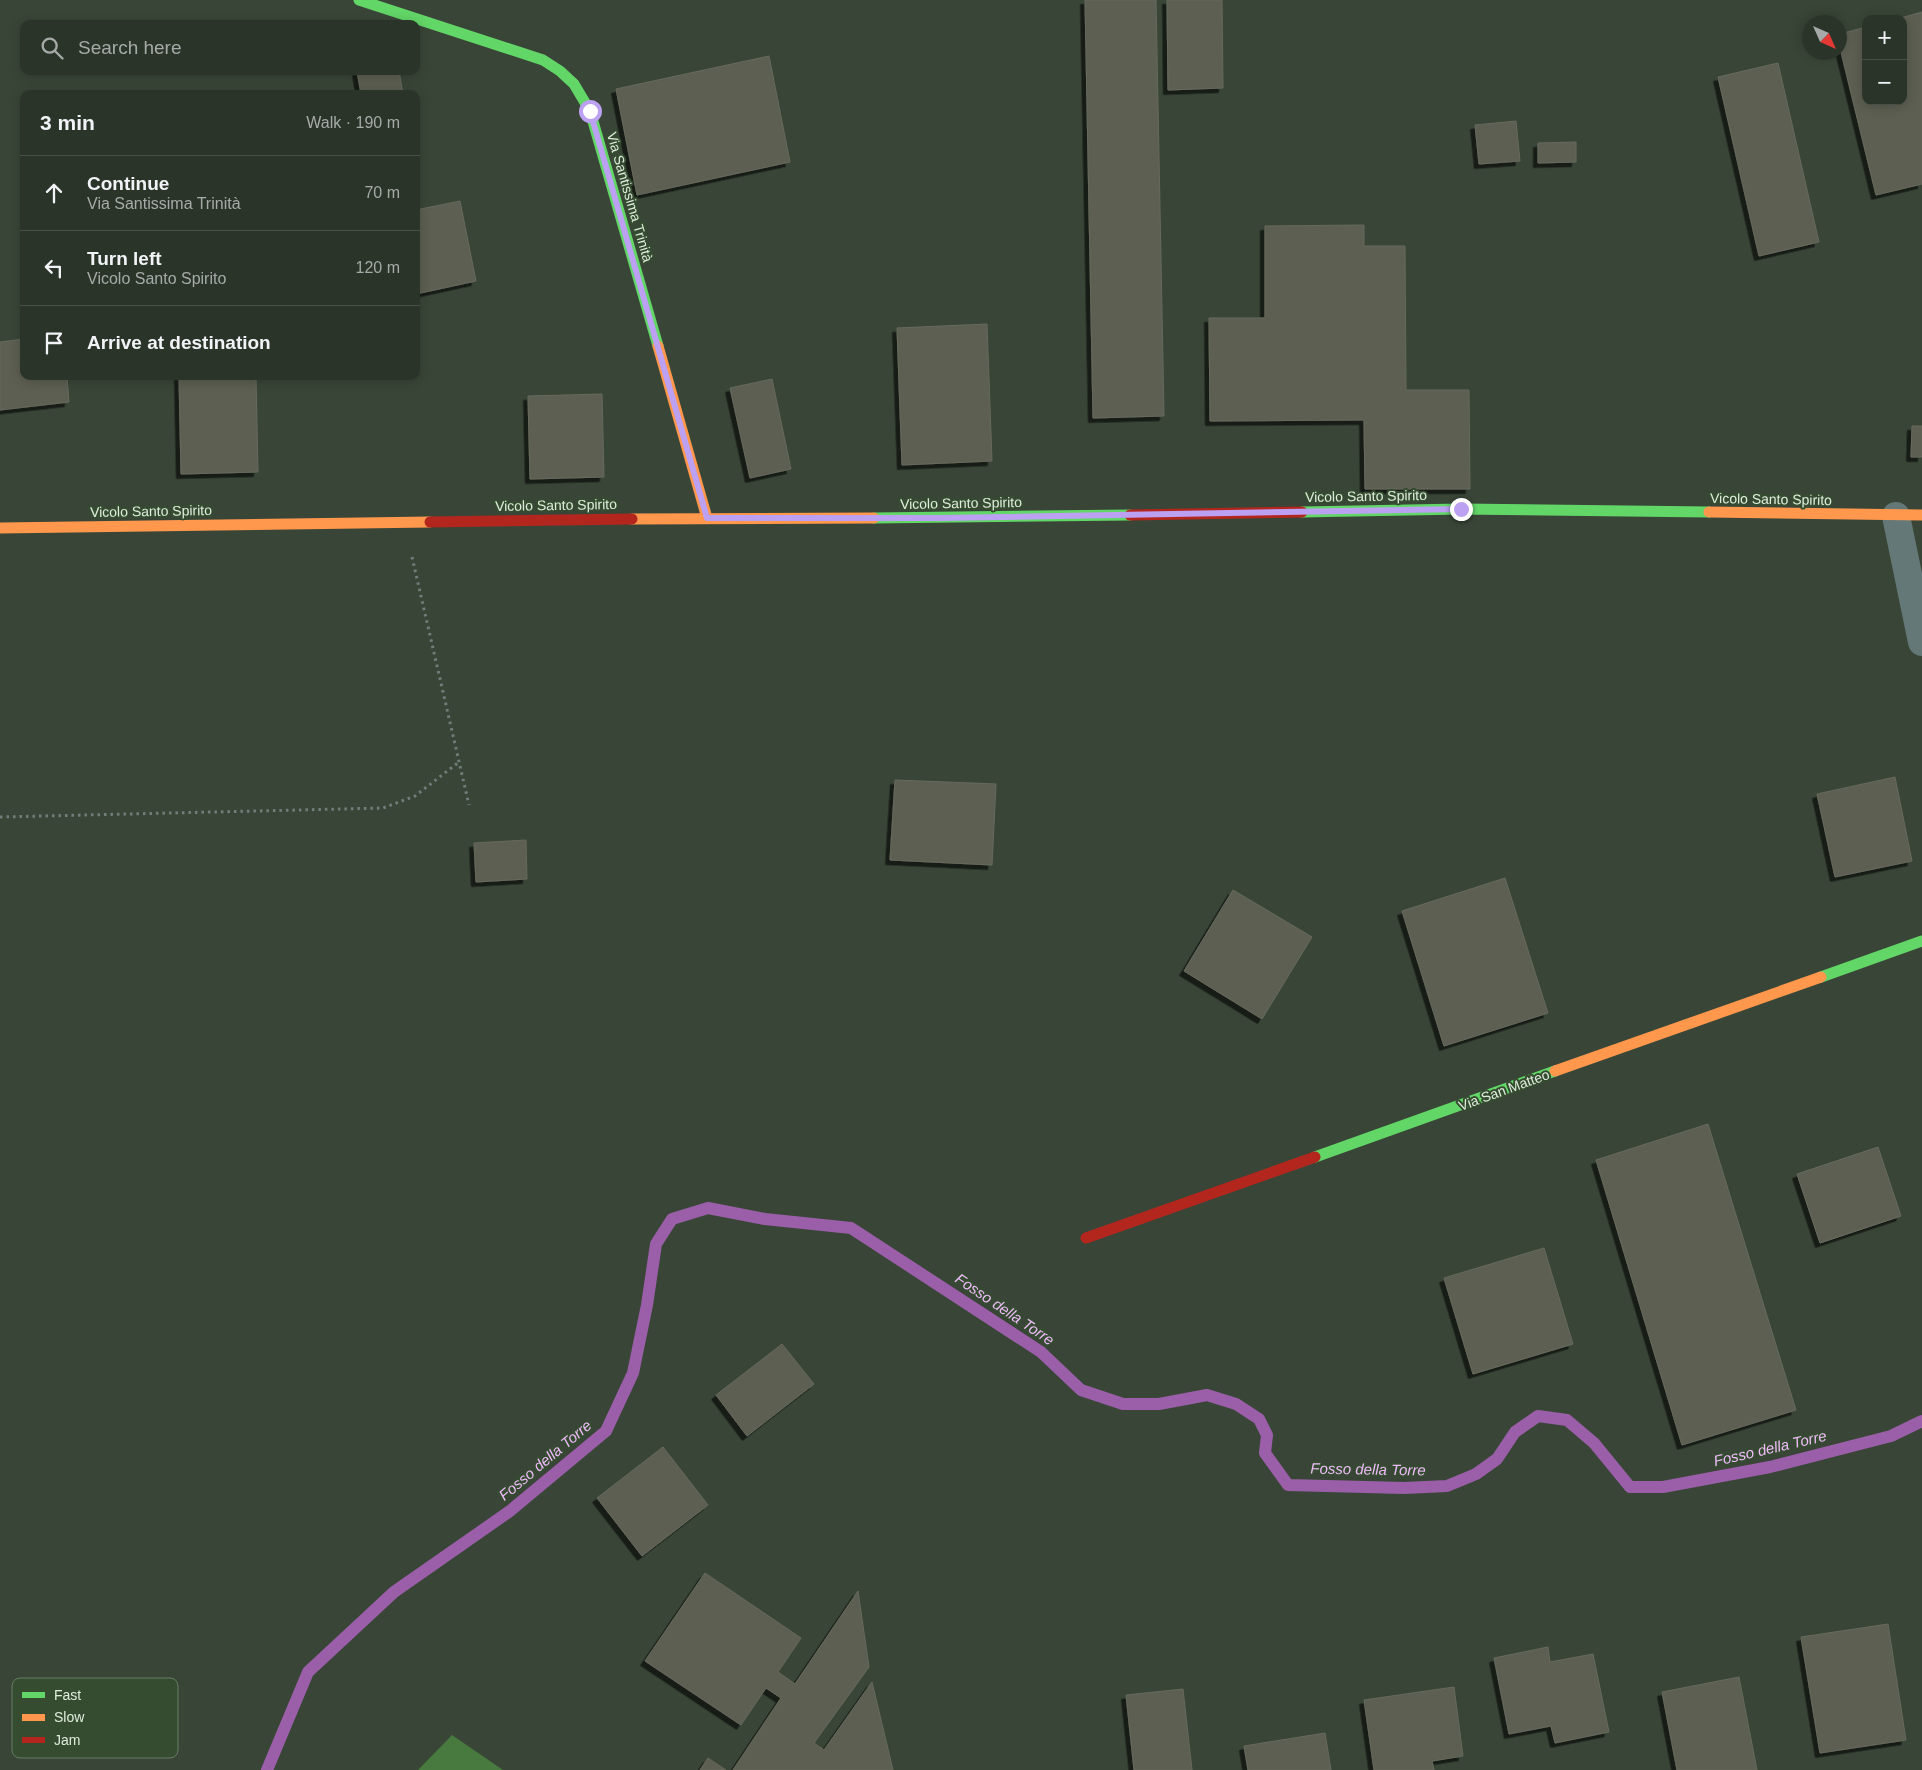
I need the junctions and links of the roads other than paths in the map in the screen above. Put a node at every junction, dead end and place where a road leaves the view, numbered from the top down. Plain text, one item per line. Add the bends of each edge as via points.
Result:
1 (359, 0) edge
2 (1909, 516) edge
3 (707, 518) junction
4 (0, 528) edge
5 (1922, 642) edge
6 (1922, 941) edge
7 (1086, 1238) dead end

1 - 3 street, Via Santissima Trinità via 533,56 560,69 574,83 590,111
2 - 3 street, Vicolo Santo Spirito via 1461,509 943,518
2 - 5 street
3 - 4 street, Vicolo Santo Spirito
6 - 7 street, Via San Matteo

